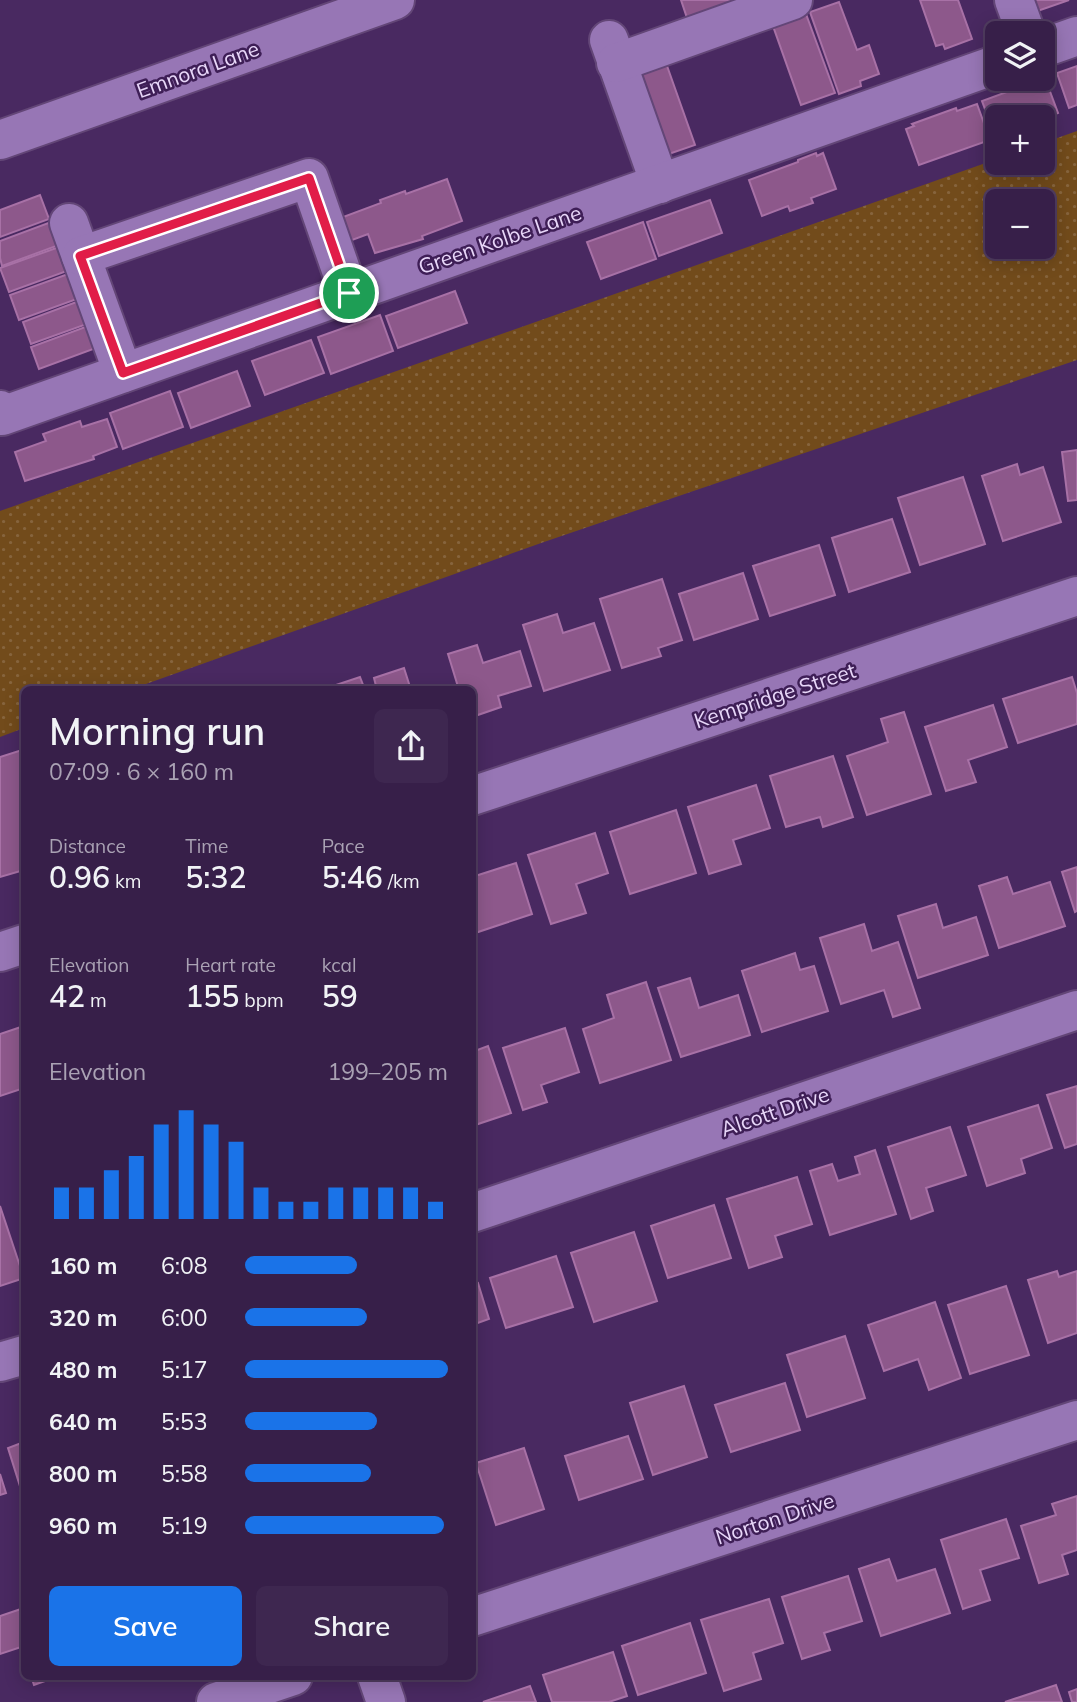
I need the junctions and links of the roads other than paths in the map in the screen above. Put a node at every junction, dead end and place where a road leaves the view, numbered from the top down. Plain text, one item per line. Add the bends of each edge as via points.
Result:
1 (395, 0) edge
2 (793, 0) edge
3 (1014, 0) edge
4 (1022, 21) edge
5 (1077, 36) edge
6 (1055, 44) edge
7 (985, 69) edge
8 (0, 141) edge
9 (660, 184) junction
10 (349, 293) junction
11 (123, 373) junction
12 (1, 413) edge
13 (1077, 596) edge
14 (476, 795) edge
15 (21, 945) edge
16 (0, 952) edge
17 (1077, 1010) edge
18 (476, 1212) edge
19 (21, 1356) edge
20 (0, 1362) edge
21 (1077, 1420) edge
22 (476, 1616) edge
23 (281, 1680) edge
24 (378, 1680) edge
25 (216, 1702) edge
26 (386, 1702) edge

1 - 8 street, Emnora Lane
2 - 9 street via 612,52
3 - 4 street
5 - 6 street
7 - 9 street, Green Kolbe Lane
9 - 10 street, Green Kolbe Lane
10 - 11 street, Green Kolbe Lane
10 - 11 street via 304,163 75,240
11 - 12 street, Green Kolbe Lane
13 - 14 street, Kempridge Street
15 - 16 street
17 - 18 street, Alcott Drive
19 - 20 street
21 - 22 street, Norton Drive
23 - 25 street
24 - 26 street

